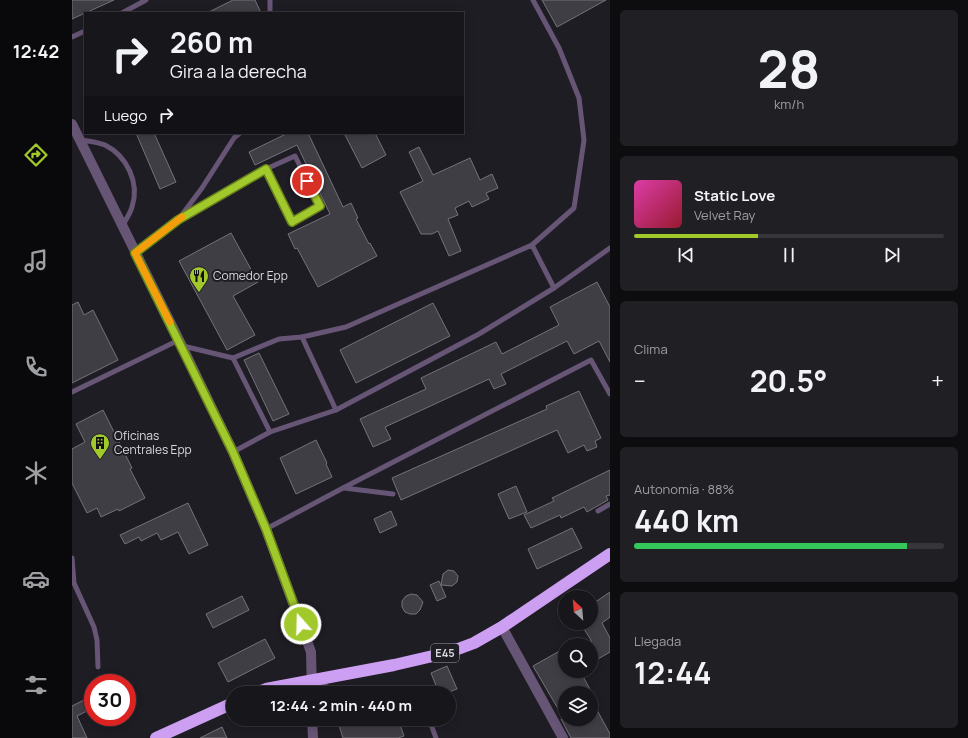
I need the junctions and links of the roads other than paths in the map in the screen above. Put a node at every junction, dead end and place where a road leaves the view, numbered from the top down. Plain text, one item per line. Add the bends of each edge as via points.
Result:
1 (146, 0) edge
2 (270, 0) edge
3 (533, 0) edge
4 (124, 12) edge
5 (270, 12) edge
6 (84, 31) edge
7 (72, 37) edge
8 (72, 124) edge
9 (233, 136) edge
10 (80, 140) junction
11 (266, 169) junction
12 (178, 220) junction
13 (122, 226) junction
14 (532, 245) junction
15 (610, 248) edge
16 (135, 253) junction
17 (554, 288) junction
18 (302, 337) junction
19 (180, 343) junction
20 (233, 358) junction
21 (72, 392) edge
22 (610, 394) edge
23 (336, 410) junction
24 (270, 432) junction
25 (233, 452) junction
26 (343, 488) junction
27 (392, 494) dead end
28 (610, 504) edge
29 (598, 511) dead end
30 (266, 529) junction
31 (610, 554) edge
32 (72, 558) edge
33 (502, 627) junction
34 (98, 667) dead end
35 (312, 680) junction
36 (281, 686) edge
37 (312, 686) edge
38 (324, 686) edge
39 (226, 706) edge
40 (312, 726) edge
41 (432, 726) edge
42 (162, 737) edge
43 (313, 738) edge
44 (436, 738) edge
45 (563, 738) edge

1 - 4 lane
2 - 5 lane
3 - 14 lane via 559,48 579,98 584,140 574,208
6 - 7 lane
8 - 10 street
9 - 12 lane via 202,188
10 - 13 street
10 - 13 lane via 104,145 120,156 131,172 133,205
11 - 11 lane via 295,156 320,206 292,222
11 - 12 lane
12 - 16 lane
13 - 16 street
14 - 17 lane
14 - 18 lane via 346,327
15 - 17 lane
16 - 19 street
17 - 23 lane via 479,334
18 - 20 lane via 279,339
18 - 23 lane
19 - 20 lane
19 - 21 lane
19 - 25 street
20 - 24 lane
22 - 26 lane via 592,360
23 - 24 lane
24 - 25 lane
25 - 30 street
26 - 27 lane
26 - 30 lane
28 - 29 lane
30 - 35 street via 311,652
31 - 33 highway, E45
32 - 34 lane via 74,583 94,627
33 - 35 highway, E45 via 474,643 450,652
33 - 45 street
35 - 36 highway, E45
35 - 37 street
35 - 38 lane
39 - 42 highway
40 - 43 street
41 - 44 lane

